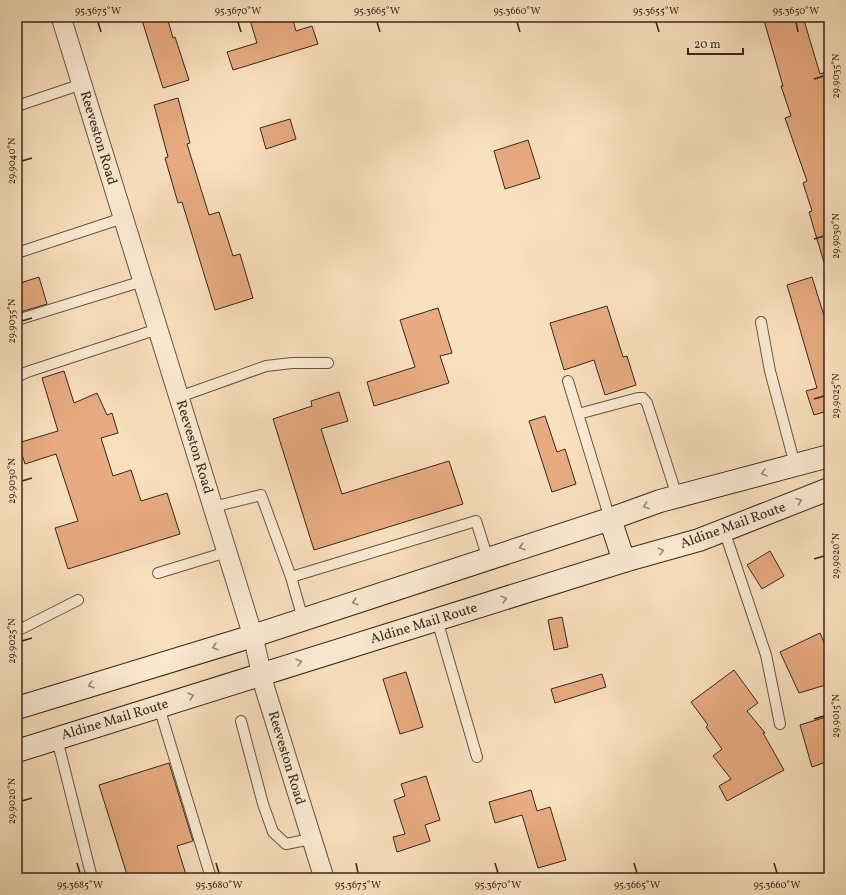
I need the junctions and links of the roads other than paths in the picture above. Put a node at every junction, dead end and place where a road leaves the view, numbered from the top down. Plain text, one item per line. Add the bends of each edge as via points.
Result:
1 (61, 17) edge
2 (82, 84) junction
3 (17, 106) edge
4 (123, 218) junction
5 (17, 253) edge
6 (143, 281) junction
7 (17, 320) edge
8 (761, 322) dead end
9 (158, 329) junction
10 (328, 363) dead end
11 (17, 378) edge
12 (568, 381) dead end
13 (179, 397) junction
14 (578, 414) junction
15 (829, 456) edge
16 (796, 465) junction
17 (829, 490) edge
18 (677, 496) junction
19 (213, 507) junction
20 (610, 519) junction
21 (724, 530) junction
22 (227, 552) junction
23 (488, 559) junction
24 (624, 562) junction
25 (158, 573) dead end
26 (291, 577) junction
27 (78, 600) dead end
28 (303, 619) junction
29 (437, 620) junction
30 (17, 631) edge
31 (253, 636) junction
32 (262, 674) junction
33 (159, 706) junction
34 (17, 708) edge
35 (241, 721) dead end
36 (780, 724) dead end
37 (57, 739) junction
38 (17, 751) edge
39 (477, 757) dead end
40 (311, 838) junction
41 (92, 878) edge
42 (211, 878) edge
43 (324, 878) edge

1 - 2 street, Reeveston Road
2 - 3 lane
2 - 4 street, Reeveston Road
4 - 5 lane
4 - 6 street, Reeveston Road
6 - 7 lane
6 - 9 street, Reeveston Road
8 - 16 lane via 770,371
9 - 11 lane via 27,372
9 - 13 street, Reeveston Road
10 - 13 lane via 266,366
12 - 14 lane
13 - 19 street, Reeveston Road
14 - 18 lane via 643,398
14 - 20 lane
15 - 16 main road
16 -> 18 main road
21 -> 17 main road, Aldine Mail Route
18 -> 20 main road
19 - 22 street, Reeveston Road
19 - 26 lane via 261,495
20 -> 23 main road
20 - 24 main road
24 -> 21 main road, Aldine Mail Route via 678,547
21 - 36 lane via 766,655
22 - 25 lane
22 - 31 street, Reeveston Road
23 - 26 lane via 476,521
23 -> 28 main road
29 -> 24 main road, Aldine Mail Route
26 - 28 lane
27 - 30 lane
28 - 31 main road
32 -> 29 main road, Aldine Mail Route
29 - 39 lane
31 - 32 street, Reeveston Road
31 -> 34 main road
33 -> 32 main road, Aldine Mail Route
32 - 40 street, Reeveston Road
33 - 37 main road, Aldine Mail Route
33 - 42 lane
35 - 40 lane via 273,832 286,844
37 - 38 main road, Aldine Mail Route
37 - 41 lane
40 - 43 street, Reeveston Road

